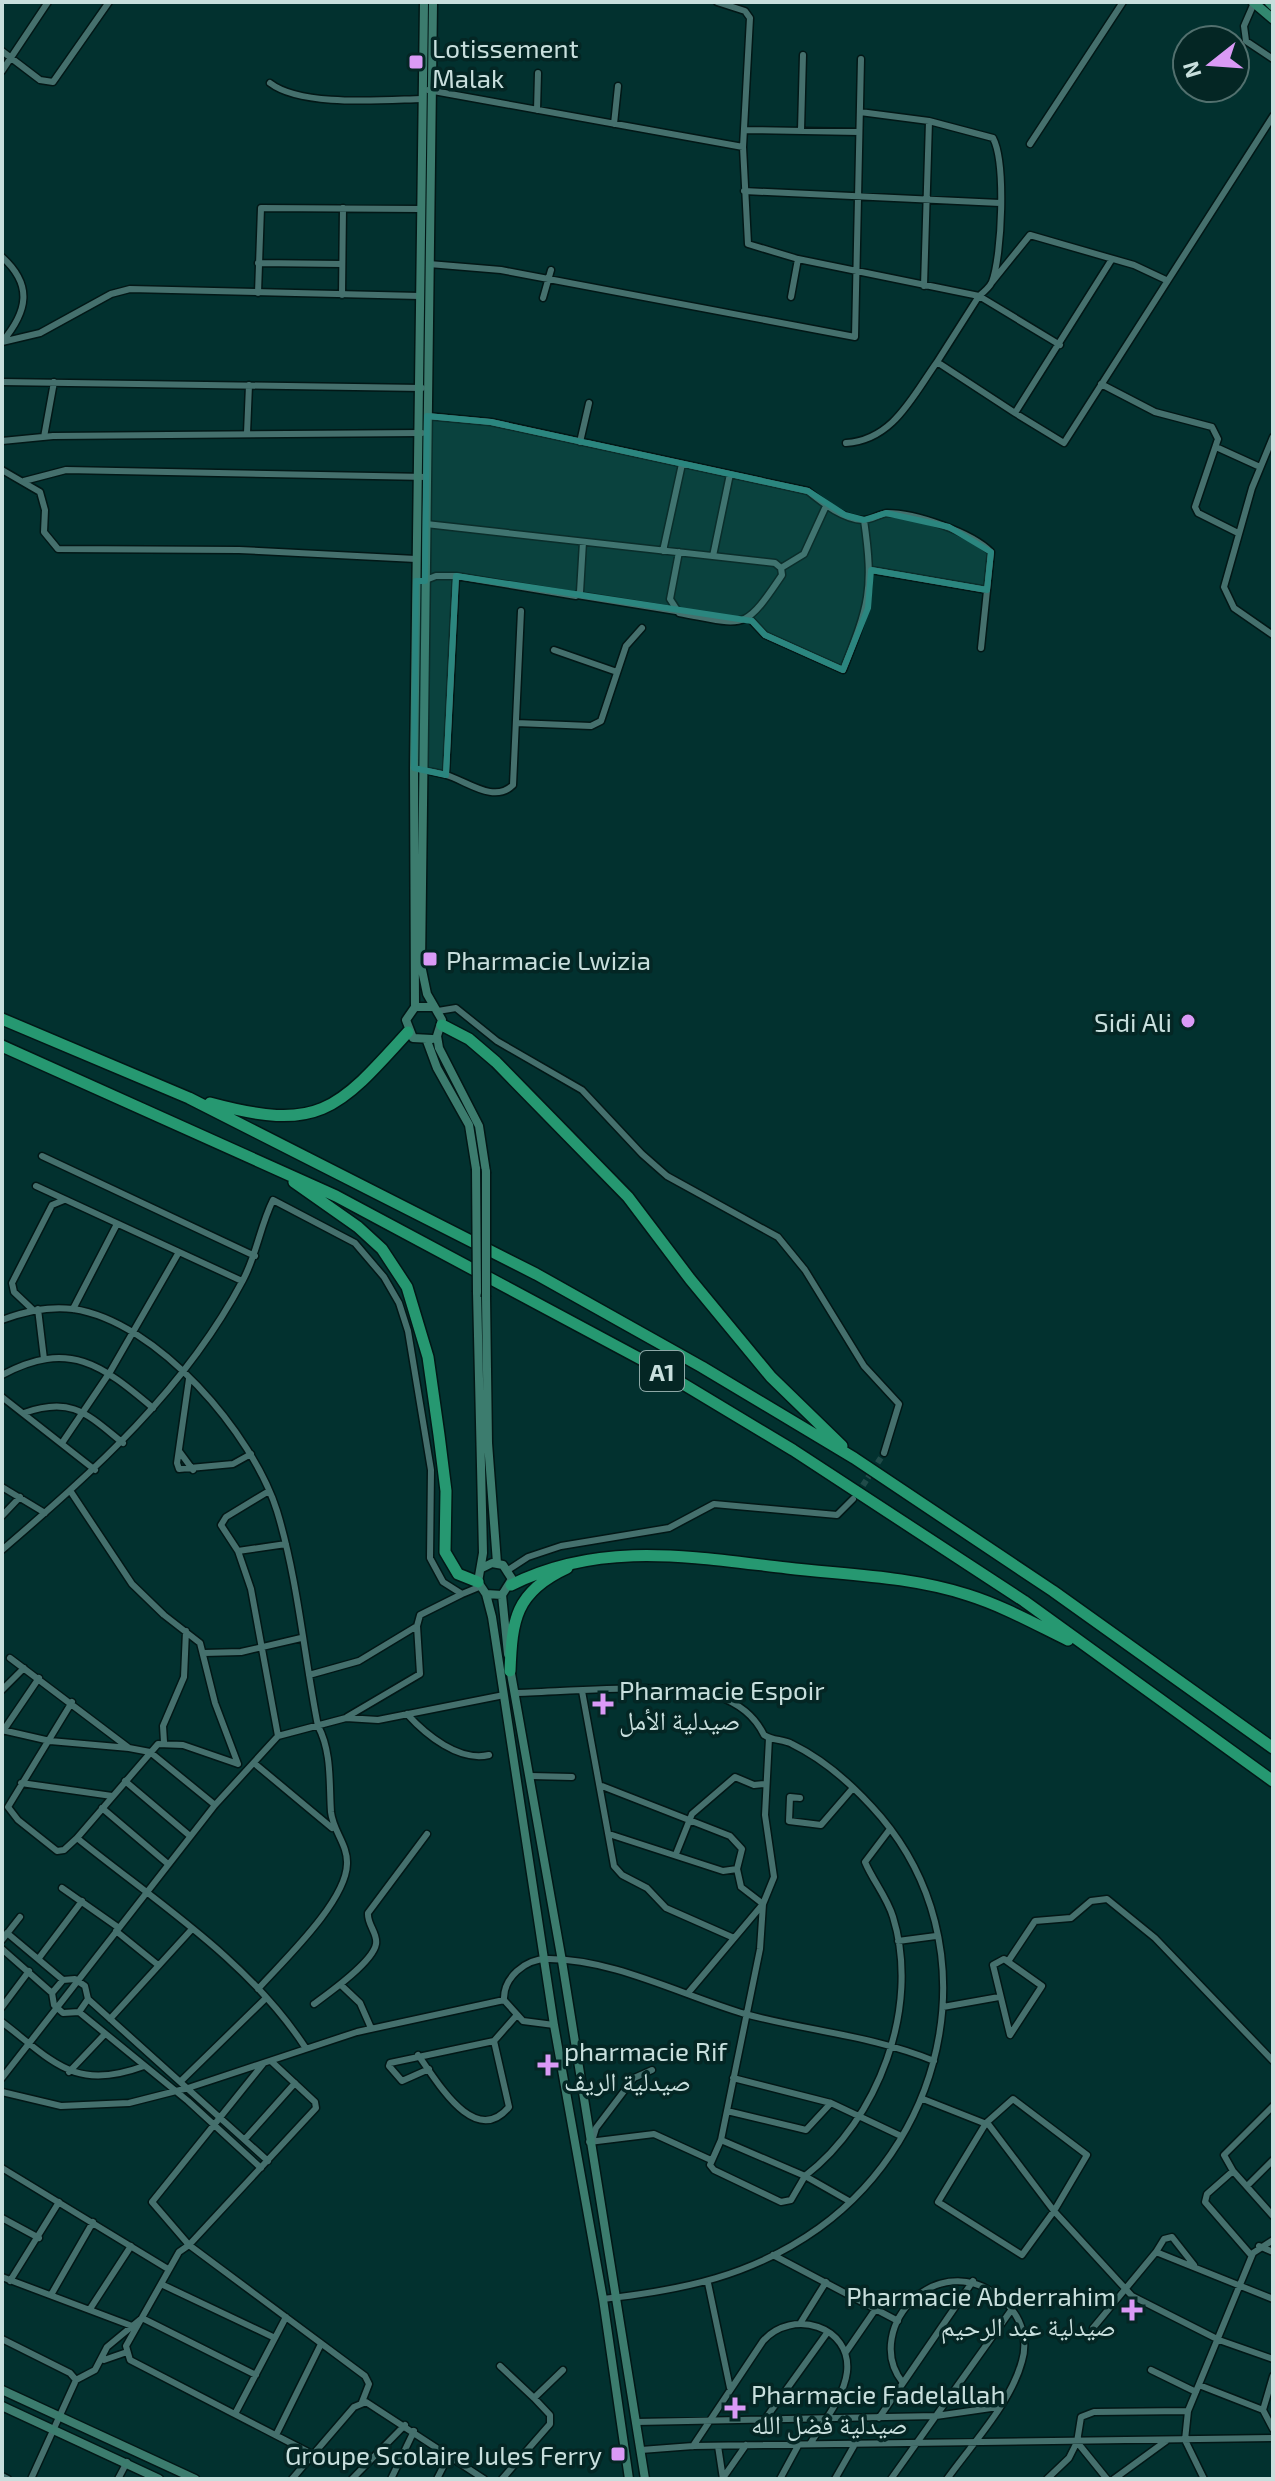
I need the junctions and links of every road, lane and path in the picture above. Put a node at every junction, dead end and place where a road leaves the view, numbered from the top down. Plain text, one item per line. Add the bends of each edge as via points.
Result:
1 (48, 2) edge
2 (109, 2) edge
3 (424, 2) edge
4 (433, 2) edge
5 (717, 2) edge
6 (1123, 2) edge
7 (1254, 3) edge
8 (1273, 19) edge
9 (2, 51) edge
10 (803, 55) dead end
11 (11, 57) junction
12 (861, 59) dead end
13 (1273, 59) edge
14 (2, 71) edge
15 (538, 73) dead end
16 (270, 83) dead end
17 (618, 86) dead end
18 (426, 93) junction
19 (537, 110) junction
20 (860, 112) junction
21 (1273, 116) edge
22 (929, 121) junction
23 (614, 124) junction
24 (744, 130) junction
25 (801, 130) junction
26 (859, 132) junction
27 (1030, 144) dead end
28 (743, 147) junction
29 (744, 191) junction
30 (858, 195) junction
31 (924, 200) junction
32 (1000, 203) junction
33 (343, 208) junction
34 (421, 209) junction
35 (2, 257) edge
36 (798, 259) junction
37 (1112, 259) junction
38 (258, 263) junction
39 (342, 264) junction
40 (429, 264) junction
41 (551, 270) dead end
42 (859, 272) junction
43 (1166, 280) junction
44 (548, 281) junction
45 (991, 284) junction
46 (924, 286) junction
47 (258, 293) junction
48 (342, 295) junction
49 (420, 296) junction
50 (979, 296) junction
51 (791, 297) dead end
52 (543, 298) dead end
53 (2, 342) edge
54 (1060, 345) junction
55 (937, 362) junction
56 (2, 382) edge
57 (54, 382) junction
58 (1101, 384) junction
59 (249, 385) junction
60 (423, 388) junction
61 (589, 403) dead end
62 (1015, 413) junction
63 (427, 416) junction
64 (247, 433) junction
65 (422, 433) junction
66 (44, 437) junction
67 (1273, 437) edge
68 (2, 441) edge
69 (580, 442) junction
70 (846, 443) dead end
71 (1216, 447) junction
72 (682, 464) junction
73 (1260, 467) junction
74 (2, 470) edge
75 (730, 474) junction
76 (422, 477) junction
77 (24, 481) junction
78 (826, 506) junction
79 (864, 520) junction
80 (426, 524) junction
81 (1238, 533) junction
82 (583, 542) junction
83 (663, 551) junction
84 (679, 552) junction
85 (713, 556) junction
86 (416, 559) junction
87 (781, 568) junction
88 (871, 570) junction
89 (456, 576) junction
90 (420, 581) junction
91 (987, 590) junction
92 (577, 595) junction
93 (521, 611) dead end
94 (676, 611) junction
95 (750, 619) junction
96 (642, 628) dead end
97 (1273, 635) edge
98 (981, 648) dead end
99 (554, 650) dead end
100 (617, 672) junction
101 (516, 723) junction
102 (419, 769) junction
103 (446, 775) junction
104 (415, 1007) junction
105 (435, 1009) junction
106 (2, 1019) edge
107 (440, 1030) junction
108 (408, 1032) junction
109 (427, 1041) junction
110 (2, 1046) edge
111 (189, 1098) junction
112 (42, 1156) dead end
113 (284, 1174) junction
114 (36, 1186) dead end
115 (64, 1200) junction
116 (117, 1224) junction
117 (179, 1252) junction
118 (255, 1256) junction
119 (242, 1281) junction
120 (73, 1309) junction
121 (35, 1310) junction
122 (2, 1320) edge
123 (133, 1331) junction
124 (44, 1359) junction
125 (110, 1372) junction
126 (183, 1372) junction
127 (2, 1375) edge
128 (189, 1379) junction
129 (2, 1397) edge
130 (153, 1408) junction
131 (83, 1411) junction
132 (24, 1413) junction
133 (62, 1443) junction
134 (123, 1443) junction
135 (884, 1453) tunnel mouth
136 (251, 1454) junction
137 (854, 1458) junction
138 (95, 1470) junction
139 (2, 1487) edge
140 (269, 1491) junction
141 (71, 1492) junction
142 (20, 1497) junction
143 (853, 1499) tunnel mouth
144 (45, 1513) junction
145 (2, 1516) edge
146 (286, 1544) junction
147 (2, 1550) edge
148 (238, 1551) junction
149 (593, 1558) junction
150 (497, 1563) junction
151 (482, 1568) junction
152 (508, 1570) junction
153 (511, 1585) junction
154 (481, 1588) junction
155 (462, 1594) junction
156 (502, 1595) junction
157 (417, 1626) junction
158 (186, 1630) junction
159 (301, 1638) junction
160 (261, 1648) junction
161 (204, 1653) junction
162 (1095, 1653) junction
163 (10, 1658) dead end
164 (24, 1668) junction
165 (510, 1671) junction
166 (309, 1675) junction
167 (39, 1678) junction
168 (2, 1690) edge
169 (582, 1691) junction
170 (509, 1694) junction
171 (72, 1702) junction
172 (407, 1714) junction
173 (346, 1718) junction
174 (318, 1726) junction
175 (2, 1730) edge
176 (278, 1736) junction
177 (769, 1738) junction
178 (50, 1741) junction
179 (164, 1742) junction
180 (129, 1748) junction
181 (1273, 1748) edge
182 (150, 1752) junction
183 (489, 1755) dead end
184 (254, 1763) junction
185 (238, 1764) junction
186 (243, 1774) junction
187 (531, 1776) junction
188 (572, 1777) dead end
189 (125, 1781) junction
190 (1273, 1781) edge
191 (21, 1783) junction
192 (765, 1784) junction
193 (602, 1786) junction
194 (853, 1788) junction
195 (112, 1796) junction
196 (800, 1798) dead end
197 (215, 1805) junction
198 (102, 1808) junction
199 (688, 1820) junction
200 (332, 1828) junction
201 (890, 1829) junction
202 (427, 1834) dead end
203 (609, 1834) junction
204 (190, 1836) junction
205 (77, 1838) junction
206 (676, 1854) junction
207 (168, 1864) junction
208 (737, 1869) junction
209 (62, 1888) dead end
210 (146, 1894) junction
211 (82, 1901) junction
212 (763, 1904) junction
213 (20, 1917) dead end
214 (192, 1929) junction
215 (118, 1930) junction
216 (7, 1933) junction
217 (936, 1936) junction
218 (734, 1938) junction
219 (2, 1940) edge
220 (898, 1941) junction
221 (2, 1949) edge
222 (39, 1958) junction
223 (544, 1958) junction
224 (1009, 1960) junction
225 (562, 1961) junction
226 (158, 1965) junction
227 (29, 1971) junction
228 (63, 1980) junction
229 (80, 1982) junction
230 (341, 1985) junction
231 (258, 1989) junction
232 (52, 1993) junction
233 (688, 1993) junction
234 (999, 1997) junction
235 (266, 1998) junction
236 (88, 1999) junction
237 (504, 2000) junction
238 (314, 2004) dead end
239 (2, 2007) edge
240 (943, 2007) junction
241 (58, 2010) junction
242 (79, 2012) junction
243 (746, 2014) junction
244 (516, 2016) junction
245 (110, 2019) junction
246 (2, 2022) edge
247 (554, 2025) junction
248 (371, 2028) junction
249 (105, 2034) junction
250 (494, 2041) junction
251 (28, 2043) junction
252 (890, 2045) junction
253 (305, 2047) junction
254 (418, 2055) junction
255 (271, 2061) junction
256 (934, 2061) junction
257 (1273, 2061) edge
258 (263, 2064) junction
259 (144, 2066) junction
260 (429, 2069) junction
261 (652, 2070) dead end
262 (69, 2072) junction
263 (2, 2078) edge
264 (733, 2078) junction
265 (180, 2082) junction
266 (295, 2083) junction
267 (188, 2088) junction
268 (2, 2092) edge
269 (176, 2092) junction
270 (923, 2099) junction
271 (831, 2103) junction
272 (1270, 2109) edge
273 (727, 2111) junction
274 (860, 2115) junction
275 (221, 2117) junction
276 (1273, 2119) edge
277 (986, 2123) junction
278 (214, 2125) junction
279 (901, 2136) junction
280 (245, 2139) junction
281 (721, 2140) junction
282 (590, 2142) junction
283 (711, 2160) junction
284 (1273, 2160) edge
285 (268, 2161) junction
286 (2, 2168) edge
287 (261, 2168) junction
288 (1233, 2171) junction
289 (805, 2176) junction
290 (1247, 2186) junction
291 (849, 2201) junction
292 (59, 2202) junction
293 (1054, 2211) junction
294 (1273, 2216) edge
295 (2, 2218) edge
296 (93, 2222) junction
297 (39, 2238) junction
298 (1273, 2240) edge
299 (189, 2245) junction
300 (131, 2246) junction
301 (1259, 2246) junction
302 (1156, 2252) junction
303 (1273, 2252) edge
304 (773, 2255) junction
305 (1251, 2255) junction
306 (1196, 2268) junction
307 (168, 2269) junction
308 (2, 2277) edge
309 (10, 2281) junction
310 (973, 2281) junction
311 (826, 2282) junction
312 (708, 2283) junction
313 (161, 2284) junction
314 (1240, 2286) junction
315 (1124, 2289) junction
316 (51, 2295) junction
317 (614, 2298) junction
318 (603, 2299) junction
319 (1273, 2299) edge
320 (90, 2309) junction
321 (1012, 2309) junction
322 (875, 2310) junction
323 (286, 2317) junction
324 (142, 2318) junction
325 (898, 2321) junction
326 (801, 2322) junction
327 (619, 2325) junction
328 (132, 2326) junction
329 (608, 2327) junction
330 (1093, 2328) dead end
331 (827, 2333) junction
332 (275, 2338) junction
333 (2, 2339) edge
334 (1219, 2340) junction
335 (321, 2344) junction
336 (127, 2352) junction
337 (846, 2352) junction
338 (1273, 2359) edge
339 (101, 2362) junction
340 (500, 2366) dead end
341 (563, 2370) dead end
342 (1151, 2370) dead end
343 (256, 2375) junction
344 (1273, 2376) edge
345 (76, 2380) junction
346 (903, 2383) junction
347 (730, 2388) junction
348 (1198, 2388) junction
349 (2, 2390) edge
350 (534, 2398) junction
351 (362, 2402) junction
352 (2, 2406) edge
353 (998, 2407) junction
354 (1263, 2410) junction
355 (1188, 2411) junction
356 (235, 2414) junction
357 (936, 2416) junction
358 (60, 2417) junction
359 (826, 2418) junction
360 (879, 2418) junction
361 (709, 2420) junction
362 (636, 2422) junction
363 (763, 2422) junction
364 (405, 2425) junction
365 (1273, 2429) edge
366 (55, 2430) junction
367 (414, 2431) junction
368 (276, 2435) junction
369 (395, 2436) junction
370 (1273, 2438) edge
371 (1185, 2440) junction
372 (1167, 2441) junction
373 (1077, 2442) junction
374 (918, 2443) junction
375 (973, 2443) junction
376 (799, 2444) junction
377 (810, 2444) junction
378 (855, 2444) junction
379 (746, 2445) junction
380 (407, 2446) junction
381 (693, 2446) junction
382 (718, 2446) junction
383 (641, 2450) junction
384 (312, 2454) junction
385 (449, 2455) junction
386 (127, 2462) junction
387 (2, 2476) edge
388 (1202, 2476) edge
389 (723, 2478) edge
390 (8, 2479) edge
391 (31, 2479) edge
392 (118, 2479) edge
393 (159, 2479) edge
394 (195, 2479) edge
395 (292, 2479) edge
396 (352, 2479) edge
397 (391, 2479) edge
398 (437, 2479) edge
399 (484, 2479) edge
400 (502, 2479) edge
401 (629, 2479) edge
402 (645, 2479) edge
403 (780, 2479) edge
404 (835, 2479) edge
405 (891, 2479) edge
406 (947, 2479) edge
407 (1047, 2479) edge
408 (1107, 2479) edge
409 (1114, 2479) edge
410 (1190, 2479) edge

1 - 11 street
2 - 11 street via 53,82 40,80
3 - 18 street
4 - 18 street
5 - 24 street via 745,11 750,18
6 - 27 street
7 - 8 main road
7 - 13 street via 1244,26 1246,41
9 - 11 street
10 - 25 street
11 - 14 street
12 - 20 street
15 - 19 street
16 - 18 street via 295,96 360,101
17 - 23 street
18 - 19 street
18 - 34 street
18 - 40 street
19 - 23 street
20 - 22 street
20 - 26 street
21 - 43 street
22 - 31 street
22 - 32 street via 993,138
23 - 28 street
24 - 25 street
24 - 28 street
25 - 26 street
26 - 30 street
28 - 29 street
29 - 30 street
29 - 36 street via 748,244
30 - 31 street
30 - 42 street
31 - 32 street
31 - 46 street
32 - 45 street
33 - 34 street
33 - 38 street via 261,208
33 - 39 street
34 - 49 street
35 - 53 street via 19,273 25,289 14,325
36 - 42 street
36 - 51 street
37 - 43 street
37 - 45 street via 1030,235
37 - 54 street
38 - 39 street
38 - 47 street
39 - 48 street
40 - 44 street via 501,270
40 - 60 street
41 - 44 street
42 - 44 street via 855,337
42 - 46 street
43 - 58 street
44 - 52 street
45 - 50 street
46 - 50 street
47 - 48 street
47 - 53 street via 130,289 40,333
48 - 49 street
49 - 60 street
50 - 54 street
50 - 55 street
54 - 62 street
55 - 62 street
55 - 70 street via 888,429
56 - 57 street
57 - 59 street
57 - 66 street
58 - 62 street via 1062,444
58 - 71 street via 1155,412 1203,422 1216,433
59 - 60 street
59 - 64 street
60 - 63 street
60 - 65 street
61 - 69 street
63 - 65 street
63 - 69 street via 491,422
64 - 65 street
64 - 66 street
65 - 76 street
66 - 68 street
67 - 73 street
69 - 72 street
71 - 73 street
71 - 81 street via 1195,507
72 - 75 street
72 - 83 street
73 - 81 street
74 - 77 street
75 - 78 street via 808,491
75 - 85 street
76 - 77 street via 66,470
76 - 80 street
76 - 86 street
77 - 86 street via 43,497 44,532 58,549 239,550
78 - 79 street
78 - 87 street via 804,554
79 - 88 street
79 - 91 street via 886,513 949,527 978,540 991,552
80 - 82 street
80 - 90 street
81 - 97 street via 1225,581 1227,599
82 - 83 street
82 - 92 street
83 - 84 street
84 - 85 street
84 - 94 street via 670,599
85 - 87 street
86 - 90 street
87 - 95 street via 782,575
88 - 91 street
88 - 95 street via 868,608 843,670 765,635
89 - 90 street
89 - 92 street
89 - 103 street
90 - 102 street
91 - 98 street
92 - 94 street
93 - 101 street
94 - 95 street via 736,623
96 - 100 street via 626,646
99 - 100 street
100 - 101 street via 605,716 598,723
101 - 103 street via 513,785 508,791 491,793
102 - 103 street
102 - 104 street
102 - 105 street via 421,965
104 - 105 street
104 - 108 street via 406,1020
105 - 107 street
105 - 135 street via 456,1008 497,1041 582,1090 667,1176 778,1237 805,1270 864,1366 899,1404
106 - 111 highway, A1
107 - 109 street
107 - 137 highway via 469,1039 496,1062 628,1197 771,1377
107 - 150 street, bridge via 445,1064 479,1126 486,1172 489,1457
108 - 109 street
108 - 111 highway via 347,1094 309,1113 265,1117
109 - 151 street, bridge via 469,1125 476,1169
110 - 113 highway, A1
111 - 137 highway, A1 via 536,1274
112 - 118 street
113 - 154 highway via 382,1249 407,1287 428,1357 446,1491 445,1552 458,1574
113 - 162 highway, A1 via 336,1196 650,1364 897,1518
114 - 115 street
115 - 116 street
115 - 121 street via 52,1205 12,1283 14,1292
116 - 117 street
116 - 120 street
117 - 119 street
117 - 123 street
118 - 119 street
118 - 155 street via 273,1200 355,1243 393,1291 408,1331 431,1470 430,1558 443,1582
119 - 126 street
120 - 121 street
120 - 123 street
121 - 122 street
121 - 124 street
123 - 125 street
123 - 126 street
124 - 125 street via 67,1358
124 - 127 street
125 - 130 street
125 - 131 street
126 - 128 street
126 - 130 street
128 - 136 street
128 - 136 street via 179,1451 193,1470 233,1464
129 - 132 street
130 - 134 street
131 - 132 street via 56,1405
131 - 133 street
131 - 134 street
132 - 133 street
133 - 138 street
134 - 138 street
136 - 140 street
137 - 181 highway, A1
138 - 141 street
139 - 142 street
140 - 146 street
140 - 148 street via 221,1523
141 - 144 street
141 - 158 street via 132,1584
142 - 144 street
142 - 145 street
143 - 152 street via 837,1515 714,1504 669,1528 561,1546
144 - 147 street
146 - 148 street
146 - 159 street
148 - 160 street
149 - 153 highway via 549,1568
149 - 162 highway via 694,1555 901,1580 993,1603
149 - 165 highway via 560,1571 527,1597 512,1621
150 - 151 street
150 - 152 street
151 - 154 street
152 - 153 street
153 - 156 street
154 - 155 street
154 - 156 street
154 - 170 street
155 - 157 street via 420,1615
156 - 165 street
157 - 166 street via 359,1661
157 - 173 street via 420,1674
158 - 161 street
158 - 179 street via 184,1677 163,1726
159 - 160 street
159 - 166 street
160 - 161 street
160 - 176 street
161 - 185 street via 215,1703
162 - 190 highway, A1
163 - 164 street
164 - 167 street
164 - 168 street
165 - 170 street
166 - 174 street
167 - 171 street
167 - 175 street
169 - 170 street
169 - 177 street via 717,1695 755,1716
169 - 193 street
170 - 172 street
170 - 187 street
170 - 223 street
171 - 178 street
171 - 180 street
172 - 173 street via 378,1720
172 - 183 street via 459,1753
173 - 174 street
174 - 176 street
174 - 200 street via 327,1751
175 - 178 street
176 - 184 street
177 - 192 street
177 - 194 street via 811,1755
178 - 180 street
178 - 191 street
179 - 182 street
179 - 185 street
180 - 182 street
182 - 189 street
182 - 197 street
184 - 186 street
184 - 200 street
185 - 186 street
186 - 197 street
187 - 188 street
187 - 225 street
189 - 195 street
189 - 204 street
191 - 195 street
191 - 205 street via 10,1812 57,1851
192 - 199 street via 733,1778
192 - 212 street via 774,1877
193 - 199 street
193 - 203 street
194 - 196 street via 817,1826 789,1821 790,1797
194 - 201 street
195 - 198 street
197 - 204 street
198 - 205 street
198 - 207 street
199 - 206 street
199 - 208 street via 739,1843
200 - 231 street via 346,1851 342,1885
201 - 217 street via 916,1870
201 - 220 street via 865,1862 892,1914
202 - 230 street via 368,1913 376,1943
203 - 206 street
203 - 218 street via 617,1871 640,1882 666,1908
204 - 207 street
205 - 210 street
206 - 208 street via 723,1871
207 - 210 street
208 - 212 street via 743,1890
209 - 211 street
210 - 214 street
210 - 215 street
211 - 215 street
211 - 222 street
212 - 218 street
212 - 243 street
213 - 216 street
214 - 226 street
214 - 231 street
215 - 226 street
215 - 229 street
216 - 219 street
216 - 222 street
217 - 220 street
217 - 240 street
218 - 233 street
220 - 252 street via 899,2001
221 - 227 street
222 - 228 street
223 - 225 street
223 - 237 street via 512,1974
223 - 247 street
224 - 234 street via 993,1962
224 - 234 street via 1042,1986 1011,2035
224 - 257 street via 1035,1921 1071,1918 1091,1901 1107,1899 1155,1938
225 - 233 street via 584,1962
225 - 282 street
226 - 245 street
227 - 232 street
227 - 239 street
228 - 229 street
228 - 232 street
229 - 236 street
229 - 241 street
230 - 238 street
230 - 248 street via 360,2003
231 - 235 street
232 - 241 street
233 - 243 street
234 - 240 street
235 - 253 street
235 - 265 street
236 - 242 street
236 - 245 street
237 - 244 street
237 - 248 street
240 - 256 street
241 - 242 street
241 - 251 street
242 - 249 street
243 - 252 street
243 - 264 street
244 - 247 street
244 - 250 street
245 - 265 street
246 - 251 street
247 - 318 street
248 - 253 street
249 - 259 street
249 - 262 street
250 - 254 street
250 - 260 street via 509,2107 498,2117 482,2120 459,2110
251 - 262 street
251 - 263 street
252 - 256 street
252 - 274 street
253 - 255 street
254 - 260 street
254 - 260 street via 390,2063 390,2069 402,2081
255 - 258 street
255 - 266 street
256 - 270 street
258 - 267 street
258 - 275 street
259 - 262 street via 117,2074
259 - 269 street
261 - 282 street via 634,2078
264 - 271 street
264 - 273 street
265 - 267 street
266 - 280 street
266 - 285 street via 316,2108
267 - 269 street
267 - 275 street
268 - 269 street via 38,2102 93,2107
269 - 278 street
270 - 277 street
270 - 279 street
271 - 273 street via 806,2130
271 - 274 street
272 - 276 street
272 - 288 street via 1225,2152
273 - 281 street
274 - 279 street
274 - 289 street via 837,2148
275 - 278 street
275 - 280 street
277 - 293 street
277 - 293 street via 1017,2099 1087,2155
277 - 293 street via 939,2205 1022,2255
278 - 287 street
278 - 299 street via 152,2202
279 - 291 street
280 - 285 street
281 - 283 street
281 - 289 street
282 - 283 street via 654,2134
282 - 317 street
283 - 289 street via 714,2170 781,2202 791,2200
284 - 290 street
285 - 287 street
286 - 292 street
287 - 299 street
288 - 290 street
288 - 305 street via 1205,2202
289 - 291 street
290 - 294 street
291 - 304 street via 818,2228
292 - 296 street
292 - 297 street
293 - 315 street
295 - 297 street
296 - 300 street
296 - 316 street
297 - 309 street
298 - 301 street
299 - 307 street
299 - 323 street
300 - 307 street
300 - 320 street
301 - 303 street
301 - 305 street
302 - 306 street
302 - 306 street via 1164,2239 1172,2237
302 - 315 street
304 - 311 street
304 - 312 street
305 - 314 street
306 - 314 street
307 - 313 street
308 - 309 street
309 - 316 street
310 - 321 street
310 - 325 street via 947,2280 931,2286
310 - 346 street
311 - 322 street
311 - 326 street
312 - 317 street
312 - 347 street
313 - 324 street
313 - 332 street
314 - 319 street
314 - 334 street
315 - 330 street
315 - 334 street via 1145,2306
316 - 320 street
317 - 318 street
317 - 327 street
318 - 329 street
320 - 328 street
321 - 353 street via 1022,2328 1024,2352
321 - 357 street
322 - 325 street
322 - 337 street
323 - 332 street
323 - 335 street
324 - 328 street
324 - 336 street
324 - 343 street
325 - 346 street via 891,2350
326 - 331 street
326 - 347 street via 767,2336
327 - 329 street
327 - 362 street
328 - 339 street via 107,2347
329 - 401 street
331 - 337 street
331 - 363 street
332 - 343 street
333 - 345 street
334 - 338 street
334 - 348 street
335 - 351 street via 365,2376 369,2384
335 - 368 street
336 - 339 street
336 - 356 street via 130,2360
337 - 359 street via 843,2388
339 - 345 street
340 - 350 street
341 - 350 street
342 - 348 street
343 - 356 street
344 - 354 street
345 - 358 street
346 - 360 street
347 - 361 street
348 - 354 street
348 - 355 street
349 - 358 street
350 - 400 street via 548,2411 550,2424
351 - 364 street
351 - 384 street
352 - 366 street
353 - 357 street
353 - 375 street
354 - 365 street
355 - 371 street
355 - 373 street via 1088,2413 1079,2421
356 - 368 street
357 - 360 street
357 - 374 street
358 - 366 street
358 - 394 street
359 - 360 street
359 - 363 street
359 - 377 street
361 - 362 street
361 - 363 street
361 - 381 street
362 - 383 street
364 - 367 street
364 - 369 street
366 - 386 street
366 - 391 street
367 - 380 street
367 - 385 street
368 - 384 street
369 - 380 street
369 - 396 street
370 - 371 street
371 - 372 street
371 - 388 street
372 - 373 street
372 - 409 street
373 - 375 street
373 - 407 street
373 - 408 street
374 - 375 street
374 - 378 street
374 - 405 street
375 - 406 street
376 - 377 street
376 - 379 street
376 - 403 street
377 - 378 street
378 - 404 street
379 - 382 street
379 - 389 street
380 - 397 street
381 - 382 street
381 - 383 street
382 - 389 street
383 - 402 street
384 - 395 street
385 - 398 street
385 - 399 street
386 - 392 street
386 - 393 street
387 - 390 street
388 - 410 street

